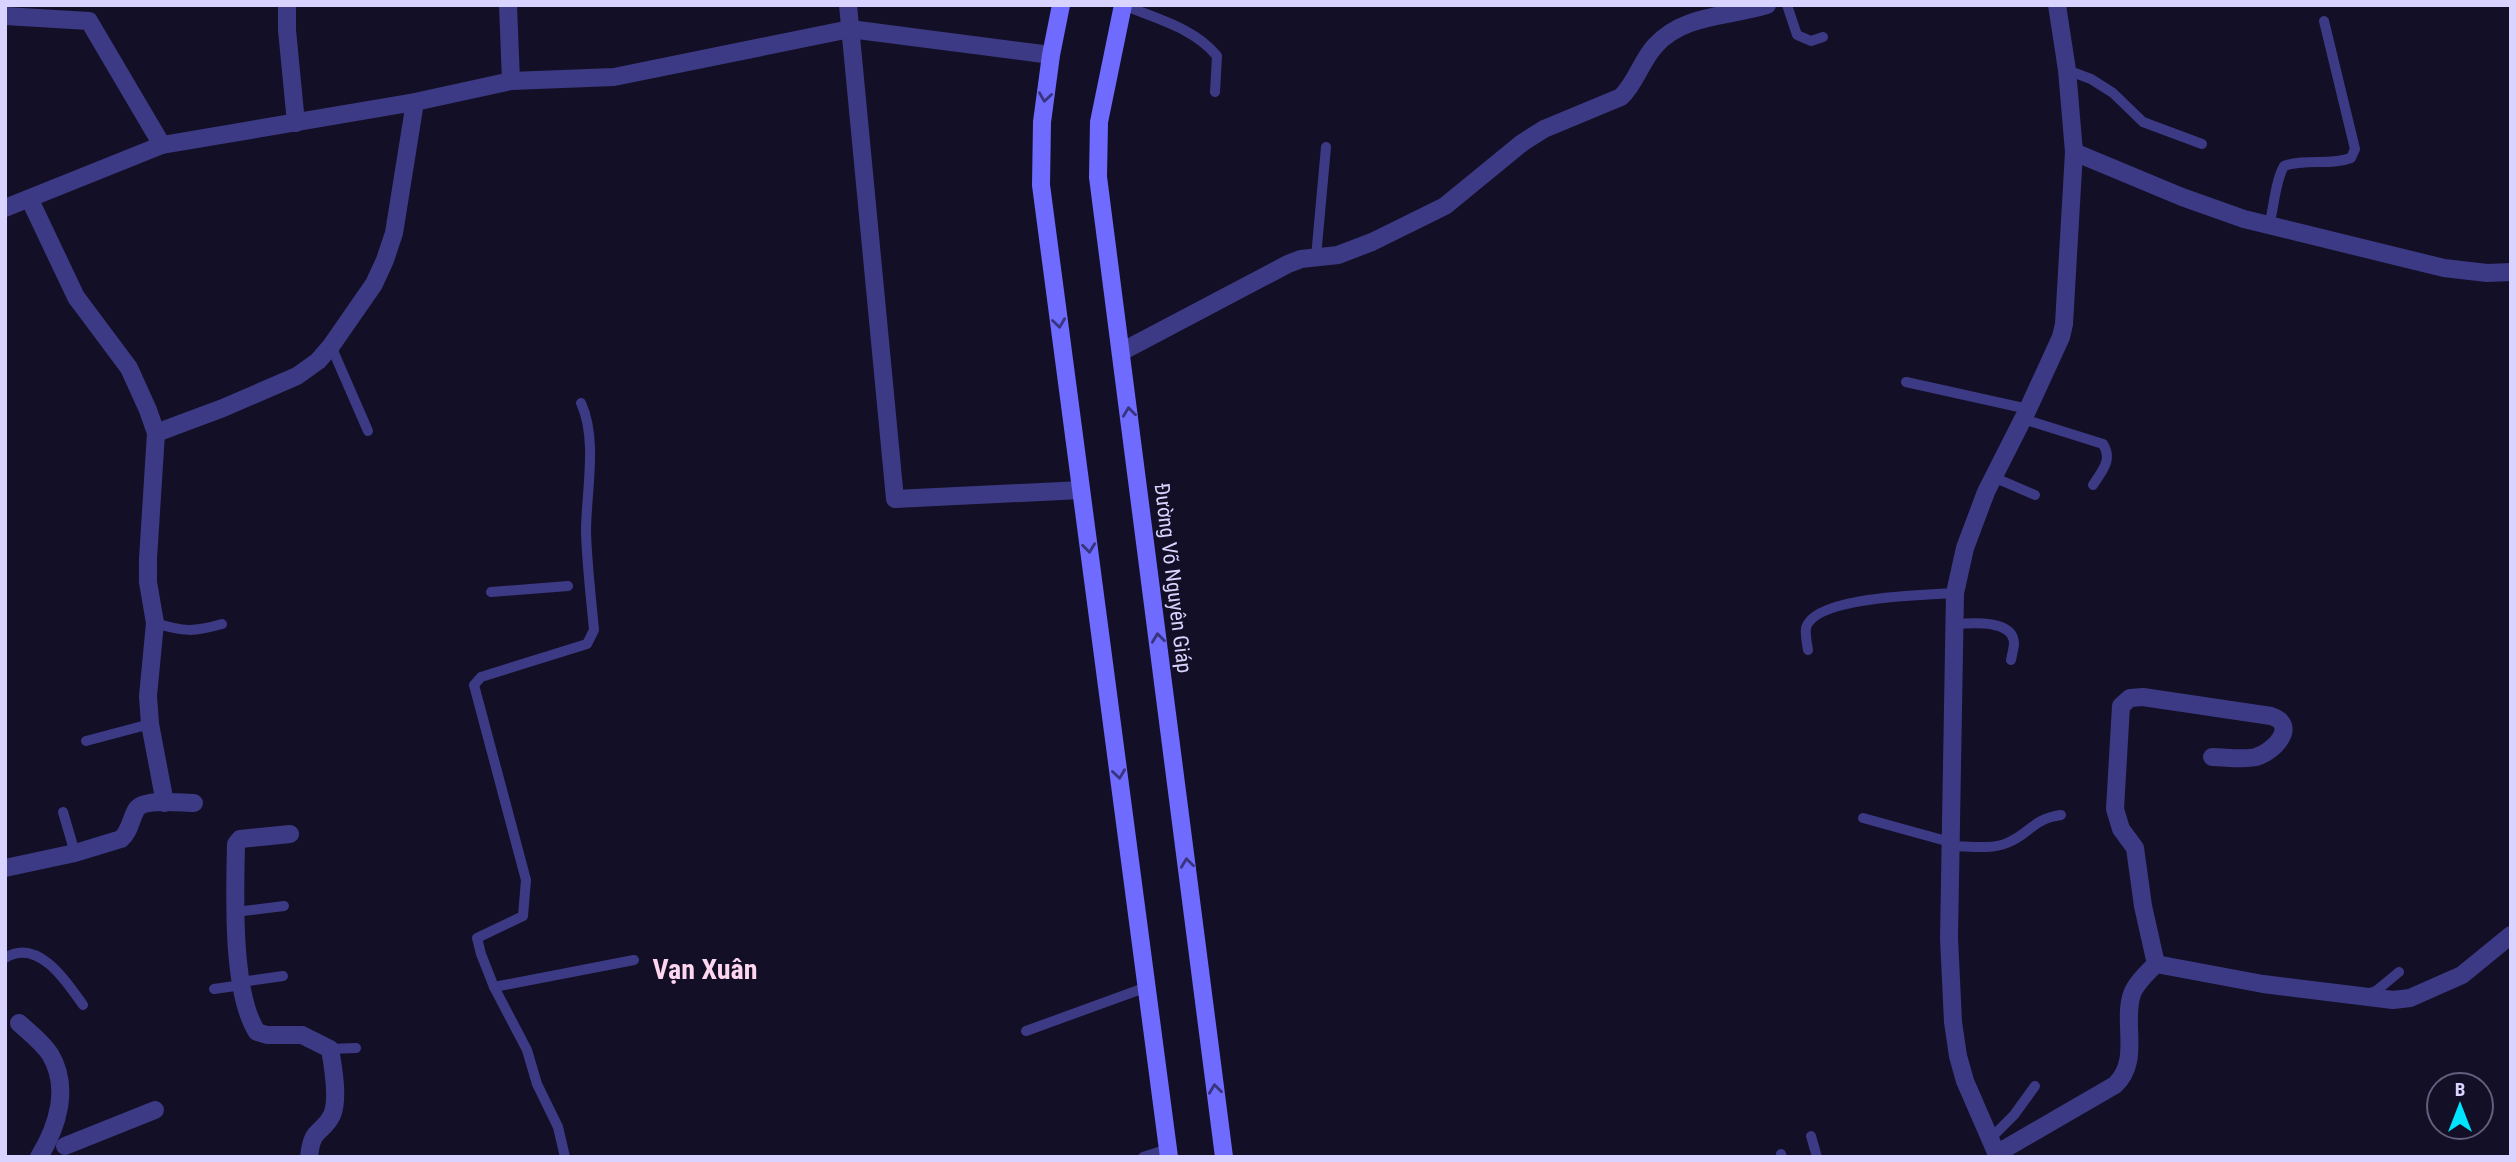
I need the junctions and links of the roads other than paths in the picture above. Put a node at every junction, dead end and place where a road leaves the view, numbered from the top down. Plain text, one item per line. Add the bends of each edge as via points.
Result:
1 (287, 5) edge
2 (508, 5) edge
3 (848, 5) edge
4 (1062, 5) edge
5 (1123, 5) edge
6 (1767, 5) edge
7 (1787, 5) edge
8 (2057, 5) edge
9 (5, 16) edge
10 (2324, 21) dead end
11 (850, 29) junction
12 (1823, 37) dead end
13 (1051, 55) junction
14 (2067, 70) junction
15 (511, 81) junction
16 (1215, 92) dead end
17 (415, 102) junction
18 (296, 124) junction
19 (2202, 144) dead end
20 (162, 145) junction
21 (1326, 147) dead end
22 (2074, 152) junction
23 (30, 200) junction
24 (5, 208) edge
25 (2269, 226) junction
26 (1316, 257) junction
27 (2511, 272) edge
28 (331, 346) junction
29 (1121, 352) junction
30 (1906, 382) dead end
31 (581, 403) dead end
32 (2026, 414) junction
33 (368, 431) dead end
34 (156, 433) junction
35 (1993, 477) junction
36 (2093, 485) dead end
37 (1081, 490) junction
38 (2035, 495) dead end
39 (568, 586) dead end
40 (491, 592) dead end
41 (1955, 593) junction
42 (155, 623) junction
43 (222, 624) dead end
44 (1955, 624) junction
45 (1808, 650) dead end
46 (2011, 660) dead end
47 (150, 724) junction
48 (86, 741) dead end
49 (2212, 757) dead end
50 (164, 803) junction
51 (194, 803) dead end
52 (63, 812) dead end
53 (2061, 815) dead end
54 (1863, 818) dead end
55 (290, 834) dead end
56 (1950, 844) junction
57 (75, 853) junction
58 (5, 868) edge
59 (284, 906) dead end
60 (235, 912) junction
61 (2511, 935) edge
62 (5, 958) edge
63 (634, 960) dead end
64 (2156, 964) junction
65 (2399, 972) dead end
66 (283, 976) dead end
67 (242, 984) junction
68 (494, 987) junction
69 (1147, 987) junction
70 (214, 989) dead end
71 (2365, 995) junction
72 (83, 1005) dead end
73 (19, 1023) dead end
74 (1026, 1031) dead end
75 (356, 1048) dead end
76 (330, 1049) junction
77 (2035, 1086) dead end
78 (155, 1110) dead end
79 (1811, 1136) dead end
80 (1995, 1150) edge
81 (50, 1151) edge
82 (1169, 1153) edge
83 (309, 1157) edge
84 (565, 1157) edge
85 (1143, 1157) edge
86 (1224, 1157) edge
87 (1817, 1157) edge

1 - 18 street
2 - 15 street
3 - 11 street
4 - 13 main road
5 - 16 lane via 1205,41 1217,56
5 - 29 main road, Đường Võ Nguyên Giáp via 1099,122 1098,164
6 - 26 street via 1671,31 1651,51 1621,97 1522,143 1445,206 1372,242 1338,255
7 - 12 lane via 1797,35 1811,41
8 - 14 street
9 - 20 street via 89,21
10 - 25 lane via 2354,149 2351,158 2342,161 2284,166
11 - 13 street
11 - 15 street via 614,77
11 - 37 street via 895,499
13 -> 37 main road via 1042,122 1041,186
14 - 19 lane via 2113,93 2143,122
14 - 22 street
15 - 17 street
17 - 18 street
17 - 28 street via 394,233 385,260
18 - 20 street
20 - 23 street
21 - 26 lane
22 - 25 street via 2182,197
22 - 32 street via 2064,324
23 - 24 street
23 - 34 street via 76,297 129,368
25 - 27 street via 2444,268
26 - 29 street via 1288,264
28 - 33 lane
28 - 34 street via 297,376
86 -> 29 main road, Đường Võ Nguyên Giáp
30 - 32 lane
31 - 68 lane via 590,433 586,552 593,630 587,644 481,677 474,685 526,880 523,916 477,938
32 - 35 street
32 - 36 lane via 2103,444 2108,462
34 - 42 street via 148,559
35 - 38 lane
35 - 41 street via 1965,548
37 -> 69 main road
39 - 40 lane
41 - 44 street
41 - 45 lane via 1869,598 1829,610 1814,617 1806,628
42 - 43 lane via 180,631
42 - 47 street
44 - 46 lane via 1982,623 2011,634
44 - 56 street
47 - 48 lane
47 - 50 street
49 - 64 street via 2261,755 2278,741 2283,723 2271,716 2143,697 2130,698 2121,706 2115,809 2121,829 2135,848
50 - 51 street
50 - 57 street via 140,806 121,839
52 - 57 lane
53 - 56 lane via 2045,817 2004,844
54 - 56 lane
55 - 60 street via 240,839 236,844
56 - 80 street via 1949,938 1958,1056
57 - 58 street
59 - 60 lane
60 - 67 street
61 - 71 street via 2462,975 2410,998
62 - 72 lane via 15,953 39,958 60,971
63 - 68 lane
64 - 71 street via 2263,984
64 - 80 street via 2132,995 2128,1061 2121,1079
65 - 71 lane
66 - 67 lane
67 - 70 lane
67 - 76 street via 257,1032 302,1035
68 - 84 lane via 527,1050
69 - 74 lane
69 - 82 main road
73 - 81 street via 41,1043 58,1072 61,1089
75 - 76 lane
76 - 83 street via 333,1110 315,1133
77 - 80 lane
78 - 81 street
79 - 87 lane
82 - 85 lane

